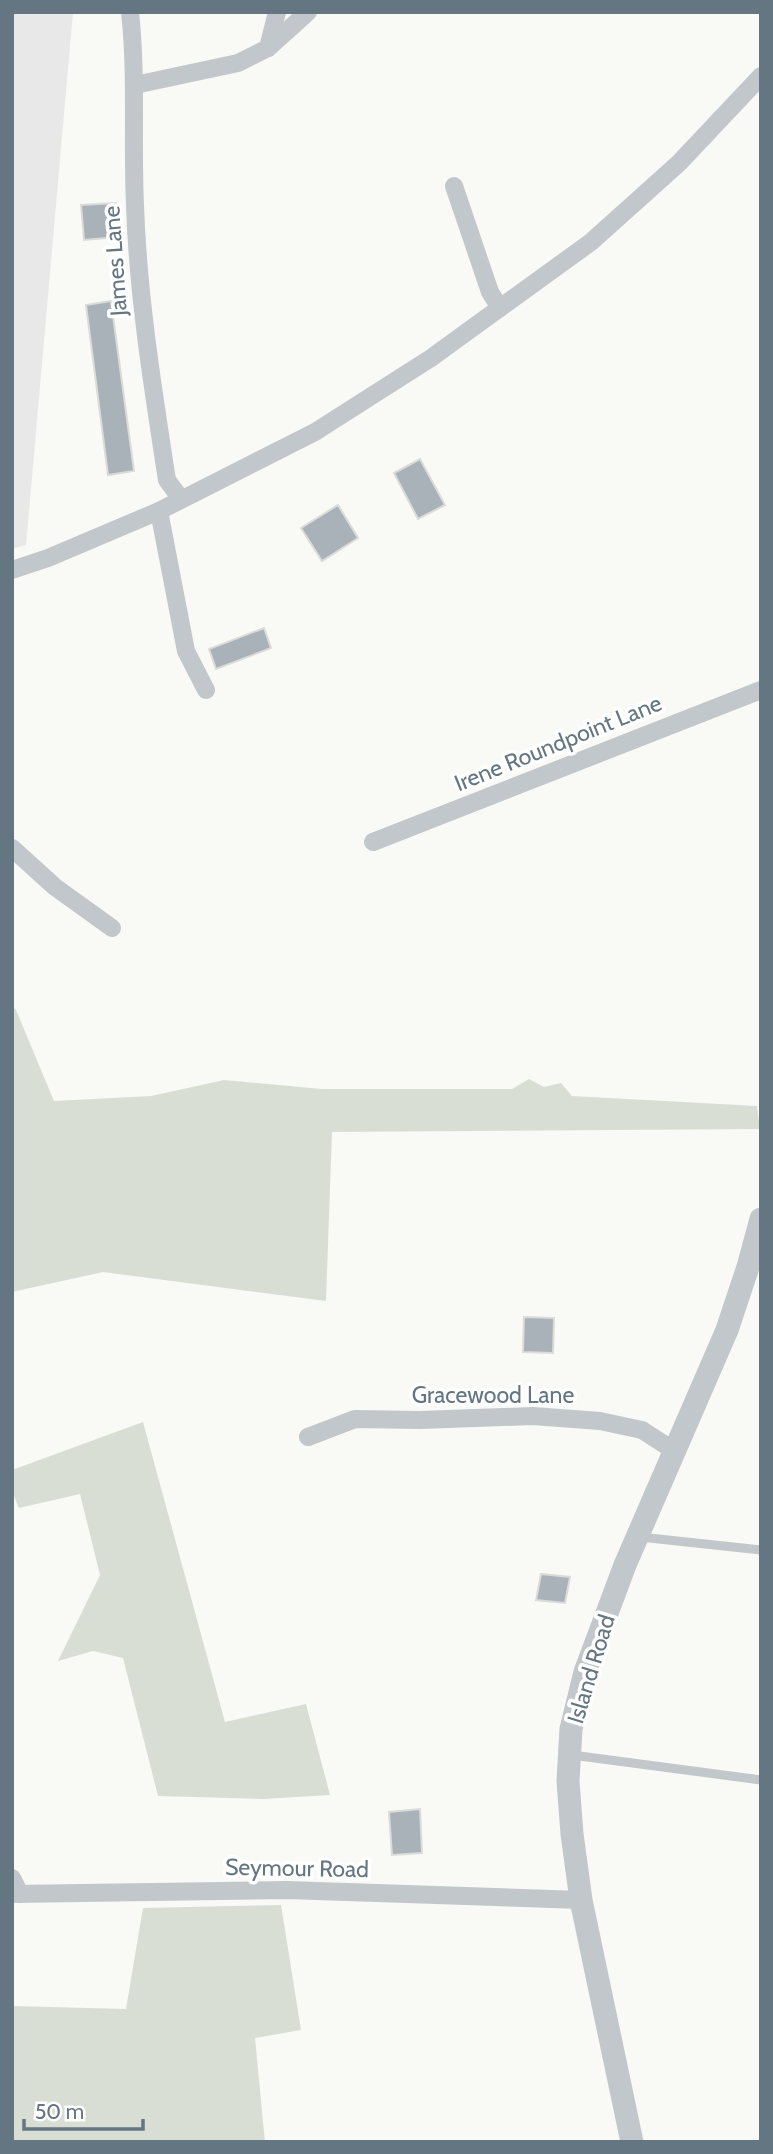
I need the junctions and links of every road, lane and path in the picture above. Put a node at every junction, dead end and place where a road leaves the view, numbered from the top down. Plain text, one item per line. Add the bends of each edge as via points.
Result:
1 (130, 12) edge
2 (277, 12) edge
3 (308, 12) edge
4 (268, 48) junction
5 (755, 82) edge
6 (135, 85) junction
7 (454, 186) dead end
8 (500, 308) junction
9 (181, 499) junction
10 (159, 511) junction
11 (12, 570) edge
12 (206, 690) dead end
13 (761, 690) edge
14 (373, 842) dead end
15 (12, 848) edge
16 (112, 928) dead end
17 (761, 1219) edge
18 (308, 1437) dead end
19 (673, 1450) junction
20 (638, 1536) junction
21 (761, 1549) edge
22 (570, 1755) junction
23 (761, 1780) edge
24 (15, 1889) edge
25 (581, 1900) junction
26 (632, 2142) edge

1 - 6 street, James Lane
2 - 4 street
3 - 4 street
4 - 6 street via 238,63
5 - 8 street via 679,163 591,242
6 - 9 street, James Lane via 135,203 145,328 167,481
7 - 8 street via 490,292
8 - 9 street via 315,432
9 - 10 street
10 - 11 street
10 - 12 street via 186,651
13 - 14 street, Irene Roundpoint Lane
15 - 16 street via 55,887
17 - 19 street, Island Road via 727,1329
18 - 19 street, Gracewood Lane via 355,1419 534,1416 600,1421 642,1430
19 - 20 street, Island Road
20 - 21 lane
20 - 22 street, Island Road via 584,1672 571,1728
22 - 23 lane
22 - 25 street, Island Road via 572,1834
24 - 25 street, Seymour Road via 287,1890
25 - 26 street, Island Road

